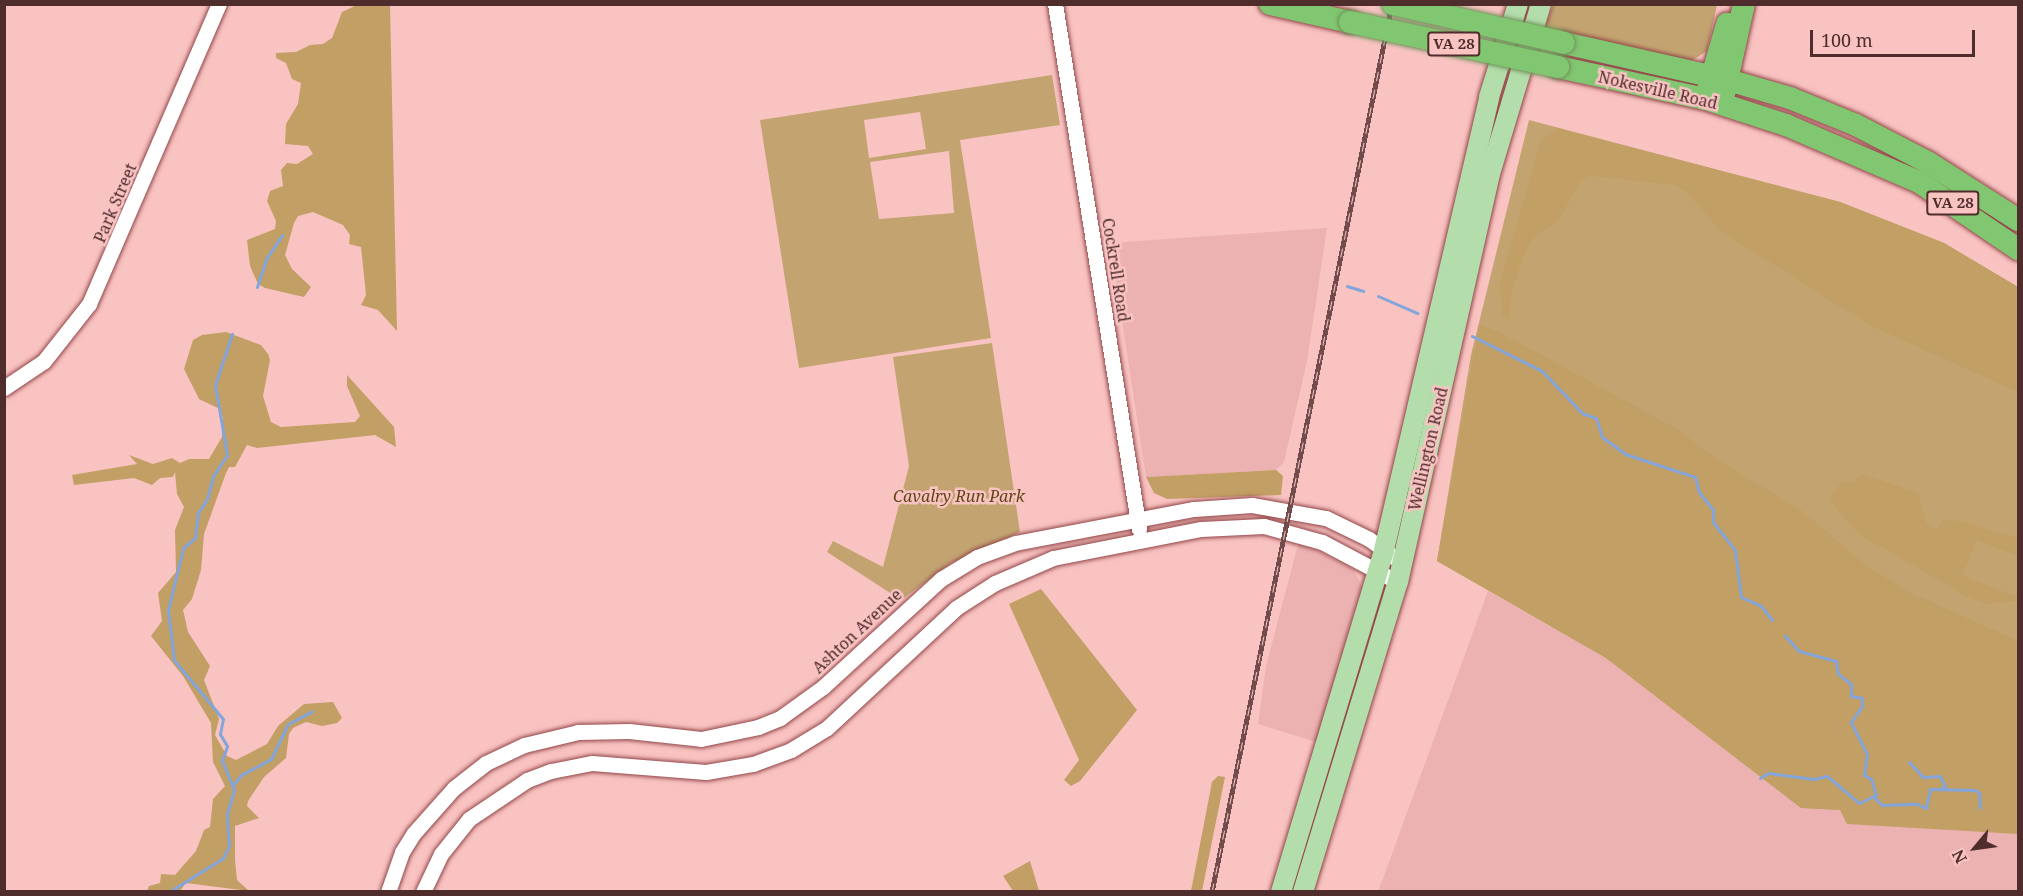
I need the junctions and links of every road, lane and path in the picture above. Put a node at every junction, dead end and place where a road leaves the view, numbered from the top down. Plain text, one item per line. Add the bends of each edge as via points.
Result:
1 (219, 4) edge
2 (1055, 4) edge
3 (1270, 4) edge
4 (1393, 4) edge
5 (1518, 4) edge
6 (1541, 4) edge
7 (1730, 4) edge
8 (1744, 4) edge
9 (1720, 78) junction
10 (1714, 102) junction
11 (2019, 220) edge
12 (2019, 249) edge
13 (4, 388) edge
14 (1137, 520) junction
15 (1141, 541) junction
16 (1384, 550) junction
17 (1379, 570) junction
18 (1400, 572) junction
19 (388, 891) edge
20 (423, 891) edge
21 (1281, 891) edge
22 (1303, 891) edge

1 - 13 street, Park Street via 89,304 44,361
2 - 14 street, Cockrell Road
3 - 10 highway, Nokesville Road / VA 28, bridge
4 - 9 highway, Nokesville Road / VA 28, bridge
5 - 16 main road, Wellington Road via 1489,97
6 - 18 main road, Wellington Road via 1490,174
7 - 9 highway
8 - 9 highway
9 - 10 highway
9 - 11 highway, Nokesville Road / VA 28 via 1790,98 1856,125 1961,181
10 - 12 highway, Nokesville Road / VA 28 via 1786,125 1919,182
14 - 15 street, Cockrell Road
14 - 16 street, Ashton Avenue via 1234,505 1289,509 1340,523
14 - 19 street, Ashton Avenue via 1015,543 954,569 823,687 780,718 758,728 701,739 629,731 578,732 506,753 468,776 435,807 402,852
15 - 17 street via 1226,526 1264,526 1322,542
15 - 20 street via 1053,558 996,583 956,608 827,728 770,759 706,772 592,763 527,780 469,819 441,854
16 - 17 main road, Wellington Road
16 - 18 street, Ashton Avenue
17 - 18 street
17 - 21 main road, Wellington Road
18 - 22 main road, Wellington Road

